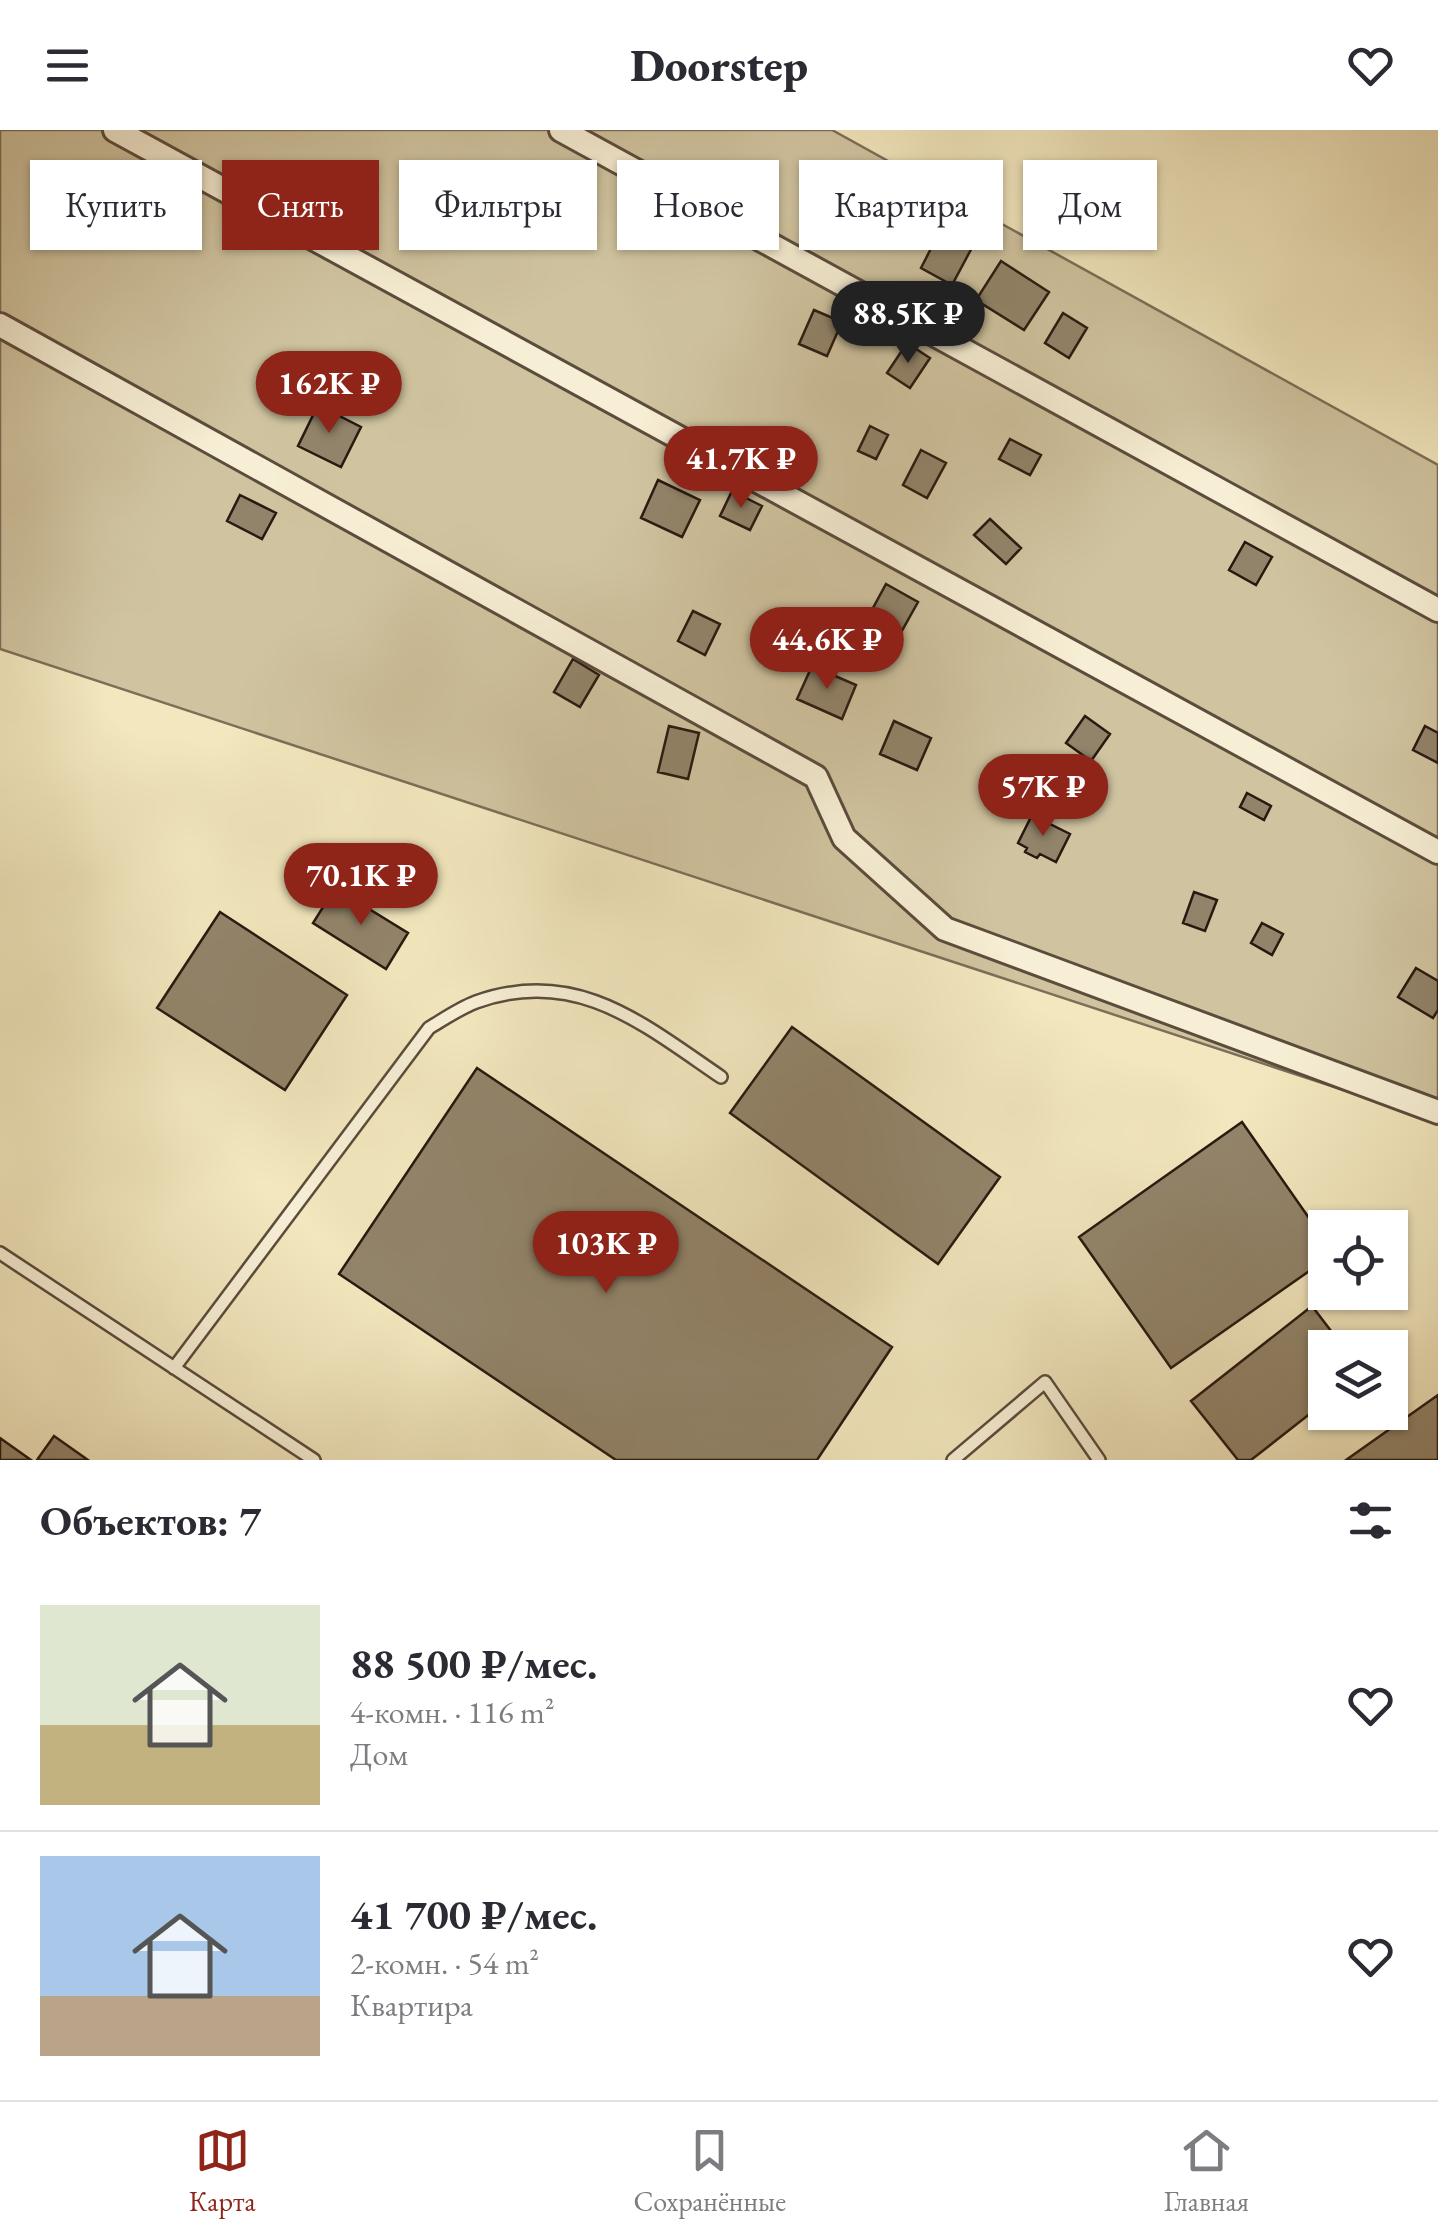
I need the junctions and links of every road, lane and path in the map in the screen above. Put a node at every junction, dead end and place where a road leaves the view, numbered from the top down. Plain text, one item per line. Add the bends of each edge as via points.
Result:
1 (115, 130) edge
2 (561, 130) edge
3 (0, 325) edge
4 (1438, 610) edge
5 (1438, 852) edge
6 (720, 1076) dead end
7 (1438, 1112) edge
8 (0, 1253) edge
9 (174, 1368) junction
10 (314, 1460) edge
11 (953, 1460) edge
12 (1099, 1460) edge

1 - 5 street
2 - 4 street
3 - 7 street via 816,776 844,838 945,929
6 - 9 lane via 624,1012 571,992 521,991 475,1002 429,1028
8 - 9 lane
9 - 10 lane
11 - 12 lane via 1046,1382

